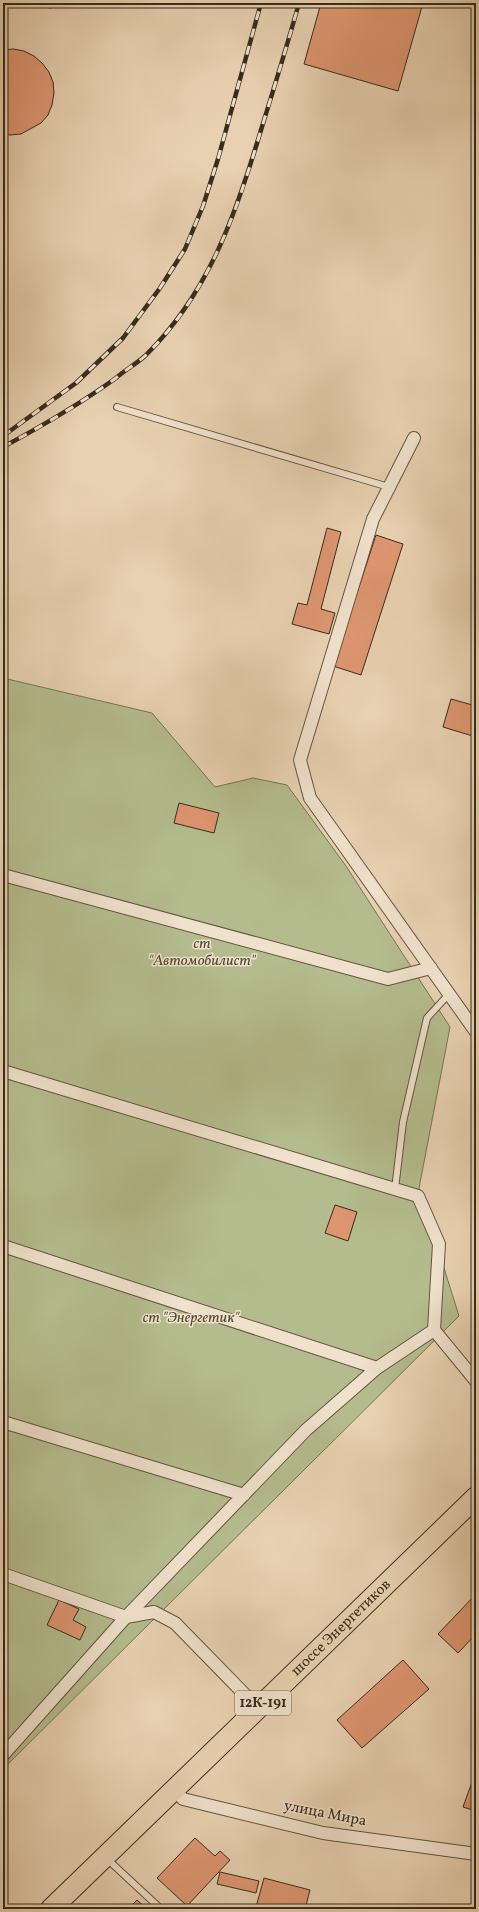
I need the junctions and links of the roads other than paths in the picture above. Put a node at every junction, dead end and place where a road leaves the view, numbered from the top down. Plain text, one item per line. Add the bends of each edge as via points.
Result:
1 (117, 407) dead end
2 (414, 438) dead end
3 (389, 487) junction
4 (3, 875) edge
5 (431, 968) junction
6 (449, 994) junction
7 (476, 1032) edge
8 (3, 1071) edge
9 (395, 1189) junction
10 (3, 1246) edge
11 (434, 1330) junction
12 (377, 1368) junction
13 (476, 1382) edge
14 (3, 1422) edge
15 (244, 1495) junction
16 (476, 1497) edge
17 (3, 1574) edge
18 (126, 1617) junction
19 (258, 1708) junction
20 (3, 1755) edge
21 (174, 1789) junction
22 (476, 1854) edge
23 (105, 1857) junction
24 (51, 1909) edge
25 (161, 1909) edge

1 - 3 lane
2 - 3 street
3 - 5 street via 373,519 300,760 310,798
4 - 5 street via 388,979
5 - 6 street
6 - 7 street
6 - 9 lane via 427,1018 403,1122
8 - 9 street
9 - 11 street via 418,1196 439,1244
10 - 12 street
11 - 12 street
11 - 13 street
12 - 15 street via 306,1430
14 - 15 street
15 - 18 street
16 - 19 main road, шоссе Энергетиков / 12К-191
17 - 18 street
18 - 19 street via 154,1612 175,1623
18 - 20 street
19 - 21 main road, шоссе Энергетиков / 12К-191
21 - 22 street, улица Мира via 183,1799 323,1833
21 - 23 main road, шоссе Энергетиков / 12К-191
23 - 24 main road, шоссе Энергетиков / 12К-191
23 - 25 lane

